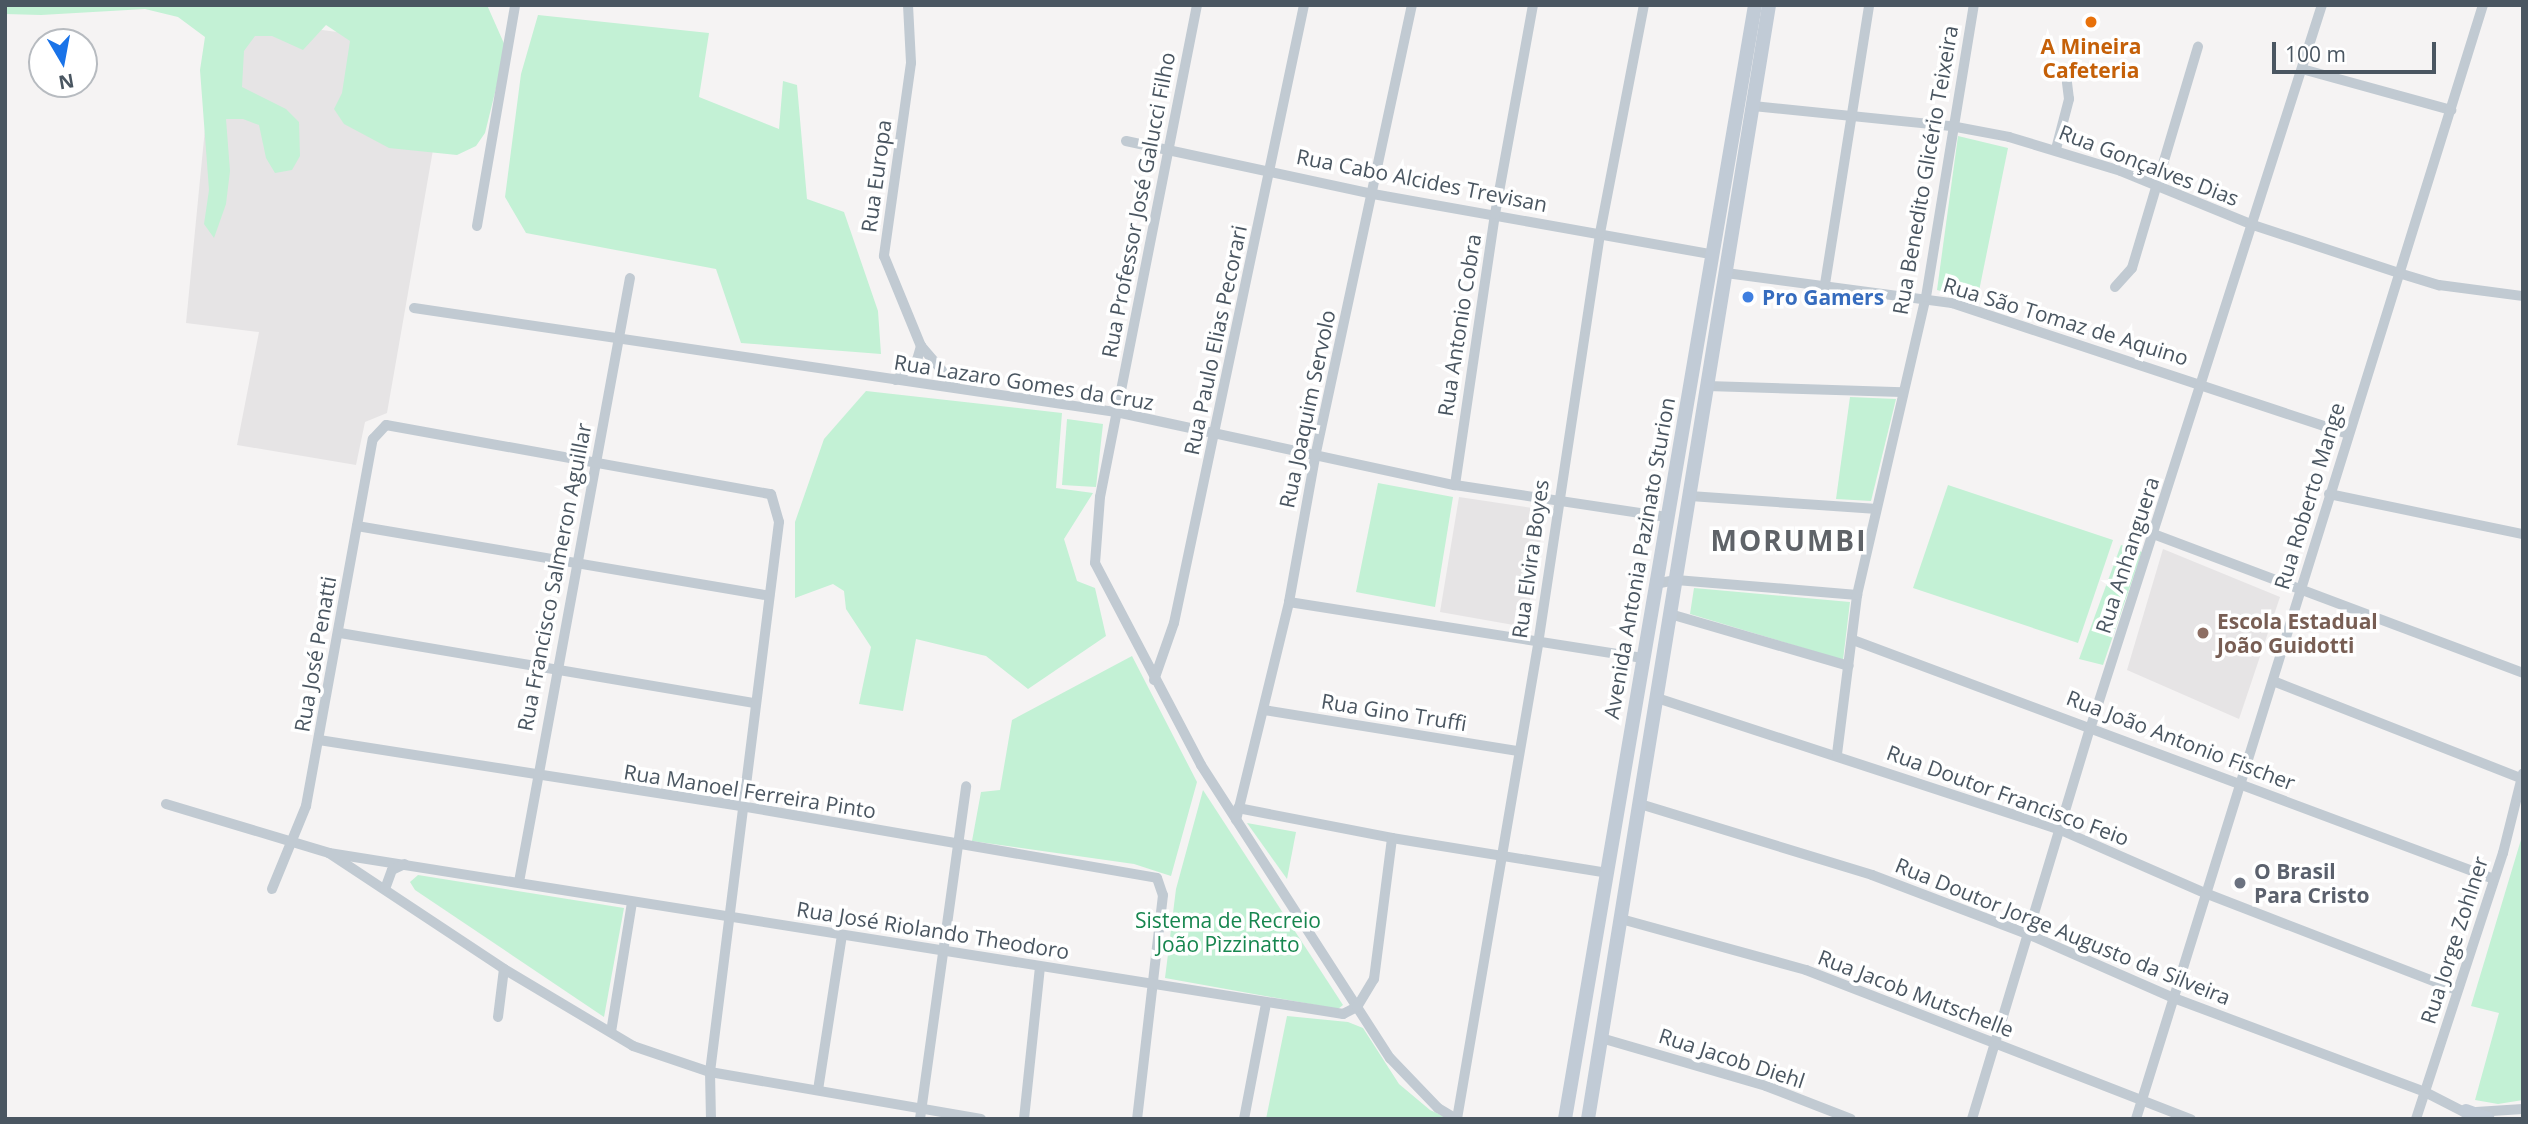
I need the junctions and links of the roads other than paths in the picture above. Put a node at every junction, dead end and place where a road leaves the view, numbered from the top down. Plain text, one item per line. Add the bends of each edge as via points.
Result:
1 (515, 5) edge
2 (908, 5) edge
3 (1197, 5) edge
4 (1304, 5) edge
5 (1412, 5) edge
6 (1533, 5) edge
7 (1644, 5) edge
8 (1755, 5) edge
9 (1769, 5) edge
10 (1868, 5) edge
11 (1974, 5) edge
12 (2322, 5) edge
13 (2483, 5) edge
14 (2198, 47) dead end
15 (2302, 69) junction
16 (2067, 82) dead end
17 (1753, 106) junction
18 (2451, 110) junction
19 (1851, 117) junction
20 (1951, 126) junction
21 (1126, 141) dead end
22 (1169, 149) junction
23 (2056, 149) junction
24 (1270, 170) junction
25 (2154, 184) junction
26 (1373, 194) junction
27 (1495, 214) junction
28 (2250, 224) junction
29 (477, 226) dead end
30 (1600, 233) junction
31 (1711, 254) junction
32 (1726, 273) junction
33 (2402, 274) junction
34 (630, 278) dead end
35 (1825, 284) junction
36 (1706, 286) junction
37 (2115, 287) dead end
38 (2523, 296) edge
39 (1926, 297) junction
40 (414, 308) dead end
41 (618, 339) junction
42 (921, 346) junction
43 (896, 380) junction
44 (2202, 383) junction
45 (1707, 386) junction
46 (957, 388) junction
47 (1902, 392) junction
48 (1116, 412) junction
49 (2346, 433) junction
50 (1215, 437) junction
51 (1315, 457) junction
52 (595, 461) junction
53 (1455, 485) junction
54 (2329, 494) junction
55 (1690, 496) junction
56 (1557, 499) junction
57 (1874, 509) junction
58 (1667, 517) junction
59 (2523, 524) edge
60 (357, 526) junction
61 (2522, 534) edge
62 (2156, 535) junction
63 (575, 563) junction
64 (1676, 580) junction
65 (1656, 584) junction
66 (2301, 589) junction
67 (1857, 595) junction
68 (769, 596) junction
69 (1289, 602) junction
70 (1670, 614) junction
71 (340, 633) junction
72 (1853, 640) junction
73 (1538, 644) junction
74 (1643, 658) junction
75 (1849, 666) junction
76 (557, 668) junction
77 (2523, 673) edge
78 (1154, 680) junction
79 (2273, 681) junction
80 (1657, 698) junction
81 (753, 703) junction
82 (1264, 710) junction
83 (2091, 726) junction
84 (319, 740) junction
85 (1517, 751) junction
86 (1837, 754) junction
87 (2522, 775) edge
88 (536, 777) junction
89 (2240, 783) junction
90 (966, 786) dead end
91 (166, 804) dead end
92 (1640, 804) junction
93 (741, 806) junction
94 (1238, 808) junction
95 (1236, 820) junction
96 (2063, 831) junction
97 (1392, 838) junction
98 (956, 844) junction
99 (293, 845) junction
100 (329, 853) junction
101 (1500, 853) junction
102 (406, 864) junction
103 (1607, 873) junction
104 (2494, 879) junction
105 (519, 882) junction
106 (272, 889) dead end
107 (384, 889) junction
108 (2205, 893) junction
109 (632, 902) junction
110 (730, 916) junction
111 (1621, 919) junction
112 (842, 935) junction
113 (2030, 935) junction
114 (942, 951) junction
115 (1040, 968) junction
116 (504, 969) junction
117 (1151, 984) junction
118 (2457, 990) junction
119 (2172, 997) junction
120 (1266, 1004) junction
121 (1357, 1006) junction
122 (498, 1017) dead end
123 (611, 1032) junction
124 (1601, 1038) junction
125 (1996, 1045) junction
126 (710, 1072) junction
127 (818, 1090) junction
128 (2425, 1092) junction
129 (2142, 1100) junction
130 (2523, 1109) edge
131 (920, 1113) edge
132 (2471, 1115) edge
133 (711, 1119) edge
134 (981, 1119) edge
135 (1024, 1119) edge
136 (1137, 1119) edge
137 (1244, 1119) edge
138 (1456, 1119) edge
139 (1565, 1119) edge
140 (1588, 1119) edge
141 (1851, 1119) edge
142 (1972, 1119) edge
143 (2136, 1119) edge
144 (2192, 1119) edge
145 (2416, 1119) edge
146 (2488, 1119) edge

1 - 29 street
2 - 42 street, Rua Europa via 911,63 884,257
3 - 22 street, Rua Professor José Galucci Filho
4 - 24 street, Rua Paulo Elias Pecorari
5 - 26 street, Rua Joaquim Servolo
6 - 27 street, Rua Antonio Cobra
7 - 30 street, Rua Elvira Boyes
8 - 31 main road, Avenida Antonia Pazinato Sturion
9 - 17 main road, Avenida Antonia Pazinato Sturion
10 - 19 street
11 - 20 street, Rua Benedito Glicério Teixeira
12 - 15 street, Rua Anhanguera
13 - 18 street, Rua Roberto Mange
14 - 25 street
15 - 18 street
15 - 28 street, Rua Anhanguera
16 - 23 street via 2069,99
17 - 19 street, Rua Gonçalves Dias
17 - 32 main road, Avenida Antonia Pazinato Sturion
18 - 33 street, Rua Roberto Mange
19 - 20 street, Rua Gonçalves Dias
19 - 35 street
20 - 23 street, Rua Gonçalves Dias
20 - 39 street, Rua Benedito Glicério Teixeira
21 - 22 street, Rua Cabo Alcides Trevisan
22 - 24 street, Rua Cabo Alcides Trevisan
22 - 48 street, Rua Professor José Galucci Filho
23 - 25 street, Rua Gonçalves Dias
24 - 26 street, Rua Cabo Alcides Trevisan
24 - 50 street, Rua Paulo Elias Pecorari
25 - 28 street, Rua Gonçalves Dias
25 - 37 street via 2132,268
26 - 27 street, Rua Cabo Alcides Trevisan
26 - 51 street, Rua Joaquim Servolo
27 - 30 street, Rua Cabo Alcides Trevisan
27 - 53 street, Rua Antonio Cobra
28 - 33 street, Rua Gonçalves Dias
28 - 44 street, Rua Anhanguera
30 - 31 street, Rua Cabo Alcides Trevisan
30 - 56 street, Rua Elvira Boyes
31 - 32 main road
31 - 36 main road, Avenida Antonia Pazinato Sturion
32 - 35 street, Rua São Tomaz de Aquino
32 - 36 main road
32 - 45 main road, Avenida Antonia Pazinato Sturion
33 - 38 street, Rua Gonçalves Dias via 2439,285
33 - 49 street, Rua Roberto Mange
34 - 41 street, Rua Francisco Salmeron Aguillar
35 - 39 street, Rua São Tomaz de Aquino
36 - 58 main road, Avenida Antonia Pazinato Sturion
39 - 44 street, Rua São Tomaz de Aquino
39 - 47 street, Rua Benedito Glicério Teixeira
40 - 41 street, Rua Lazaro Gomes da Cruz
41 - 43 street, Rua Lazaro Gomes da Cruz
41 - 52 street, Rua Francisco Salmeron Aguillar
42 - 43 street via 917,360
42 - 46 street, Rua Europa
43 - 46 street, Rua Lazaro Gomes da Cruz
44 - 49 street, Rua São Tomaz de Aquino
44 - 62 street, Rua Anhanguera
45 - 47 street
45 - 55 main road, Avenida Antonia Pazinato Sturion
46 - 48 street, Rua Lazaro Gomes da Cruz
47 - 57 street, Rua Benedito Glicério Teixeira
48 - 50 street, Rua Lazaro Gomes da Cruz
48 - 78 street, Rua Professor José Galucci Filho via 1094,528 1095,564
49 - 54 street, Rua Roberto Mange
50 - 51 street, Rua Lazaro Gomes da Cruz
50 - 78 street, Rua Paulo Elias Pecorari via 1174,623
51 - 53 street, Rua Lazaro Gomes da Cruz
51 - 69 street, Rua Joaquim Servolo
52 - 60 street, Rua José Penatti via 386,425 373,439
52 - 63 street, Rua Francisco Salmeron Aguillar
52 - 68 street via 771,494 779,522
53 - 56 street, Rua Lazaro Gomes da Cruz
54 - 61 street
54 - 66 street, Rua Roberto Mange
55 - 57 street
55 - 64 main road, Avenida Antonia Pazinato Sturion
56 - 58 street, Rua Lazaro Gomes da Cruz
56 - 73 street, Rua Elvira Boyes
57 - 67 street, Rua Benedito Glicério Teixeira
58 - 65 main road, Avenida Antonia Pazinato Sturion
59 - 61 street
60 - 63 street
60 - 71 street, Rua José Penatti
62 - 66 street
62 - 83 street, Rua Anhanguera
63 - 68 street
63 - 76 street, Rua Francisco Salmeron Aguillar
64 - 65 street
64 - 67 street
64 - 70 main road, Avenida Antonia Pazinato Sturion
65 - 74 main road, Avenida Antonia Pazinato Sturion
66 - 77 street
66 - 79 street, Rua Roberto Mange
67 - 72 street, Rua Benedito Glicério Teixeira
68 - 81 street
69 - 73 street
69 - 82 street, Rua Joaquim Servolo
70 - 75 street
70 - 80 main road, Avenida Antonia Pazinato Sturion
71 - 76 street
71 - 84 street, Rua José Penatti
72 - 75 street, Rua Benedito Glicério Teixeira
72 - 83 street, Rua João Antonio Fischer
73 - 74 street
73 - 85 street, Rua Elvira Boyes
74 - 80 main road via 1641,682
74 - 103 main road, Avenida Antonia Pazinato Sturion
75 - 86 street, Rua Benedito Glicério Teixeira
76 - 81 street
76 - 88 street, Rua Francisco Salmeron Aguillar
78 - 95 street, Rua Professor José Galucci Filho
79 - 87 street
79 - 89 street, Rua Roberto Mange
80 - 86 street, Rua Doutor Francisco Feio
80 - 92 main road, Avenida Antonia Pazinato Sturion
81 - 93 street
82 - 85 street, Rua Gino Truffi
82 - 94 street, Rua Joaquim Servolo
83 - 89 street, Rua João Antonio Fischer
83 - 96 street, Rua Anhanguera
84 - 88 street, Rua Manoel Ferreira Pinto
84 - 99 street, Rua José Penatti
85 - 101 street, Rua Elvira Boyes
86 - 96 street, Rua Doutor Francisco Feio
87 - 104 street, Rua Jorge Zohlner
88 - 93 street, Rua Manoel Ferreira Pinto
88 - 105 street, Rua Francisco Salmeron Aguillar
89 - 104 street, Rua João Antonio Fischer
89 - 108 street, Rua Roberto Mange
90 - 98 street
91 - 99 street, Rua José Riolando Theodoro
92 - 111 main road, Avenida Antonia Pazinato Sturion
92 - 113 street, Rua Doutor Jorge Augusto da Silveira via 1872,875
93 - 98 street, Rua Manoel Ferreira Pinto
93 - 110 street
94 - 95 street, Rua Joaquim Servolo
94 - 97 street
95 - 121 street, Rua Professor José Galucci Filho
96 - 108 street, Rua Doutor Francisco Feio
96 - 113 street, Rua Anhanguera
97 - 101 street
97 - 121 street via 1374,979
98 - 114 street
98 - 117 street, Rua Manoel Ferreira Pinto via 1157,878 1163,895
99 - 100 street, Rua José Riolando Theodoro
99 - 106 street, Rua José Penatti
100 - 102 street, Rua José Riolando Theodoro
100 - 107 street
101 - 103 street
101 - 138 street, Rua Elvira Boyes
102 - 105 street, Rua José Riolando Theodoro
102 - 107 street via 392,870
103 - 139 main road, Avenida Antonia Pazinato Sturion
104 - 118 street, Rua Jorge Zohlner
105 - 109 street, Rua José Riolando Theodoro
107 - 116 street
108 - 118 street, Rua Doutor Francisco Feio
108 - 119 street, Rua Roberto Mange
109 - 110 street, Rua José Riolando Theodoro
109 - 123 street
110 - 112 street, Rua José Riolando Theodoro
110 - 126 street
111 - 124 main road, Avenida Antonia Pazinato Sturion
111 - 125 street, Rua Jacob Mutschelle via 1806,970
112 - 114 street, Rua José Riolando Theodoro
112 - 127 street
113 - 119 street, Rua Doutor Jorge Augusto da Silveira
113 - 125 street, Rua Anhanguera
114 - 115 street, Rua José Riolando Theodoro
114 - 131 street
115 - 117 street, Rua José Riolando Theodoro
115 - 135 street
116 - 122 street
116 - 123 street
117 - 120 street, Rua José Riolando Theodoro
117 - 136 street
118 - 128 street, Rua Jorge Zohlner
119 - 128 street, Rua Doutor Jorge Augusto da Silveira
119 - 129 street, Rua Roberto Mange
120 - 121 street, Rua José Riolando Theodoro via 1343,1014
120 - 137 street
121 - 138 street, Rua Professor José Galucci Filho via 1390,1058 1438,1108
123 - 126 street via 633,1046
124 - 140 main road, Avenida Antonia Pazinato Sturion
124 - 141 street, Rua Jacob Diehl via 1766,1086
125 - 129 street, Rua Jacob Mutschelle
125 - 142 street, Rua Anhanguera
126 - 127 street
126 - 133 street
127 - 131 street
128 - 132 street, Rua Doutor Jorge Augusto da Silveira
128 - 145 street, Rua Jorge Zohlner
129 - 143 street, Rua Roberto Mange
129 - 144 street, Rua Jacob Mutschelle
130 - 132 street, Rua Doutor Jorge Augusto da Silveira
131 - 134 street
132 - 146 main road

